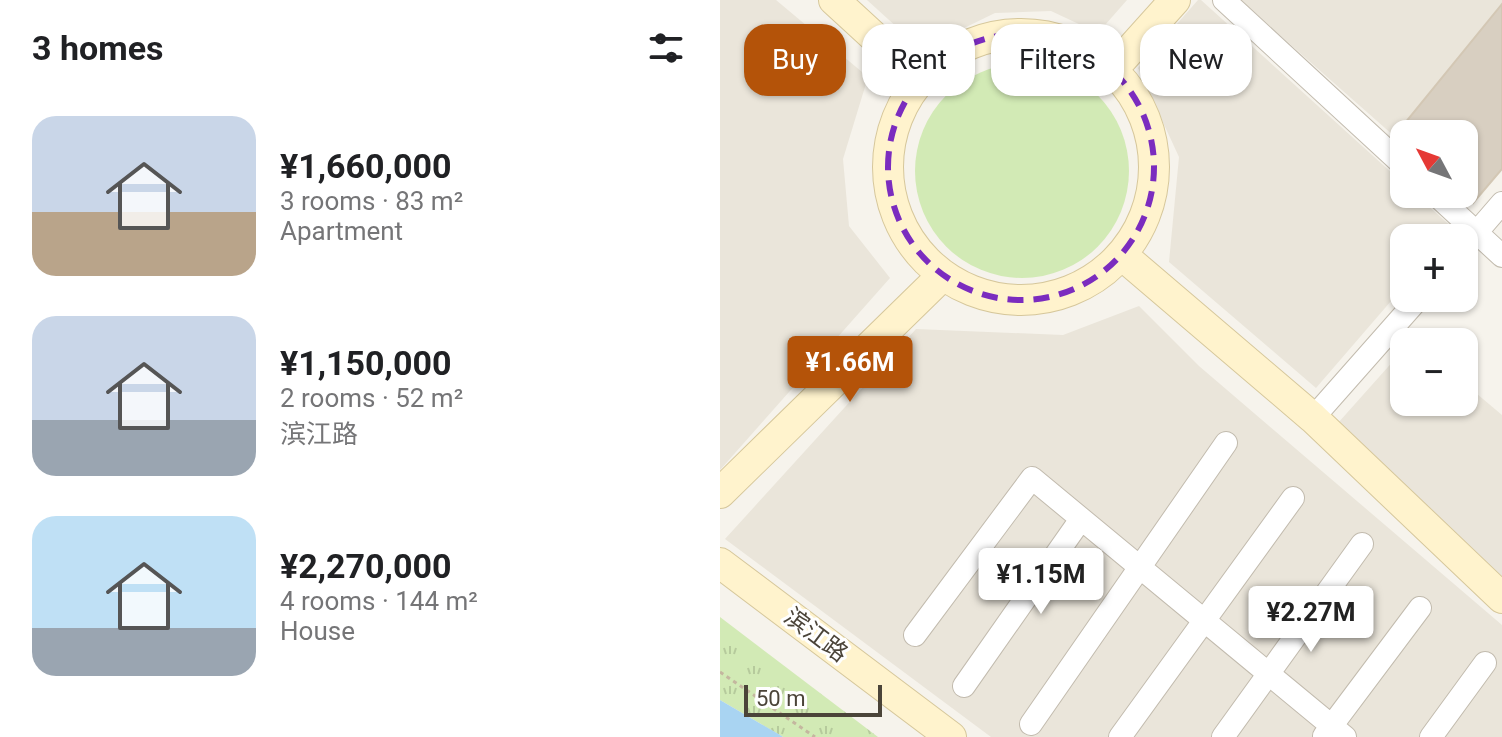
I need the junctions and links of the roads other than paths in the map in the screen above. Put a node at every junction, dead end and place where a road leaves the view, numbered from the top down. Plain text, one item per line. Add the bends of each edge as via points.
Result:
1 (834, 0) edge
2 (1175, 0) edge
3 (1224, 0) edge
4 (862, 26) edge
5 (1124, 57) edge
6 (1124, 83) edge
7 (909, 96) edge
8 (1390, 153) edge
9 (1502, 203) edge
10 (1446, 208) edge
11 (1458, 224) edge
12 (1478, 231) edge
13 (1478, 244) edge
14 (1122, 255) junction
15 (1502, 256) edge
16 (942, 276) junction
17 (1407, 312) edge
18 (1313, 418) junction
19 (1226, 443) dead end
20 (720, 493) edge
21 (1293, 498) dead end
22 (1081, 519) junction
23 (1362, 544) dead end
24 (720, 563) edge
25 (1140, 568) junction
26 (720, 586) edge
27 (1502, 598) edge
28 (1420, 608) dead end
29 (1204, 621) junction
30 (915, 635) dead end
31 (1485, 663) dead end
32 (1268, 674) junction
33 (964, 686) dead end
34 (1031, 724) dead end
35 (1334, 733) edge
36 (920, 737) edge
37 (951, 737) edge
38 (1120, 737) edge
39 (1223, 737) edge
40 (1431, 737) edge

1 - 4 street
2 - 5 street
3 - 8 street
6 - 14 street via 1138,101 1153,139 1154,180 1144,220
7 - 16 street via 896,117 887,161 892,205 911,245
9 - 12 street
10 - 11 street
13 - 15 street
14 - 16 street via 1092,281 1056,297 1016,302 977,294
14 - 18 street
16 - 20 street
17 - 18 street
18 - 27 street
19 - 25 street
21 - 29 street
22 - 25 street
22 - 30 street via 1032,478
22 - 33 street
23 - 32 street
24 - 37 street, 滨江路
25 - 29 street
25 - 34 street
26 - 36 street, 滨江路
28 - 35 street
29 - 32 street
29 - 38 street
31 - 40 street
32 - 35 street
32 - 39 street

